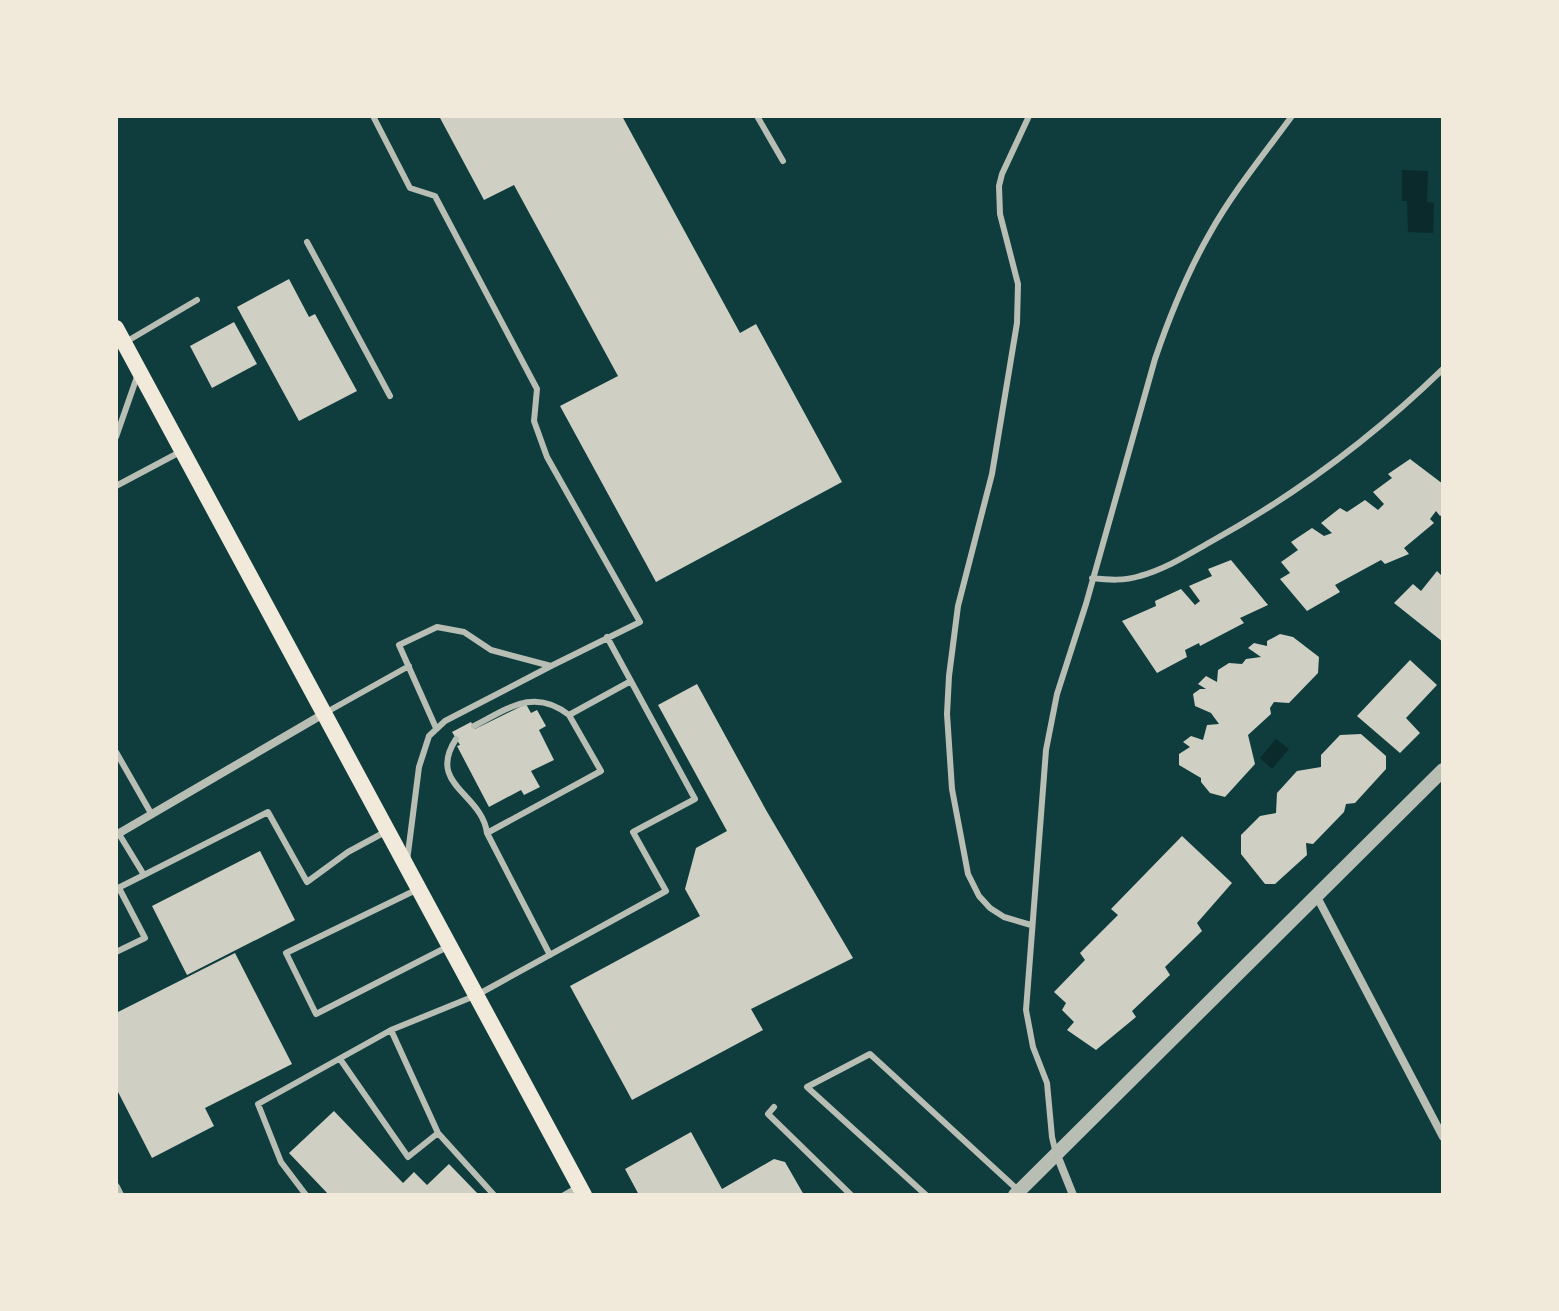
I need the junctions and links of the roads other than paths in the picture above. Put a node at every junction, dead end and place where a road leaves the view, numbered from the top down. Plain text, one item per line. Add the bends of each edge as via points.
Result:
1 (373, 116) edge
2 (757, 116) edge
3 (1029, 116) edge
4 (1292, 116) edge
5 (783, 161) dead end
6 (307, 242) dead end
7 (197, 300) dead end
8 (120, 335) edge
9 (1443, 369) edge
10 (139, 371) junction
11 (390, 396) dead end
12 (116, 437) edge
13 (183, 451) junction
14 (116, 486) edge
15 (1092, 578) junction
16 (607, 637) junction
17 (409, 666) junction
18 (551, 666) junction
19 (631, 681) junction
20 (325, 713) junction
21 (569, 715) junction
22 (474, 726) dead end
23 (436, 728) junction
24 (456, 739) dead end
25 (116, 752) edge
26 (1443, 770) edge
27 (152, 815) junction
28 (388, 830) junction
29 (487, 833) junction
30 (118, 834) edge
31 (407, 864) junction
32 (144, 875) junction
33 (419, 888) junction
34 (118, 889) edge
35 (1316, 895) junction
36 (1031, 925) junction
37 (450, 946) junction
38 (116, 952) edge
39 (550, 955) junction
40 (477, 995) junction
41 (391, 1030) junction
42 (340, 1059) junction
43 (774, 1107) dead end
44 (438, 1133) junction
45 (1443, 1137) edge
46 (1057, 1155) junction
47 (116, 1187) edge
48 (582, 1191) edge
49 (1017, 1193) edge
50 (120, 1195) edge
51 (306, 1195) edge
52 (494, 1195) edge
53 (564, 1195) edge
54 (851, 1195) edge
55 (926, 1195) edge
56 (1073, 1195) edge

1 - 16 lane via 410,188 435,196 537,389 534,421 547,457 640,622
2 - 5 lane
3 - 36 lane via 999,186 1000,214 1018,284 1017,323 992,474 958,606 947,714 952,789 968,874 990,908
4 - 15 lane via 1235,192 1168,319
6 - 11 lane
7 - 8 lane
8 - 10 main road
9 - 15 lane via 1366,439 1255,517 1156,571 1116,581
10 - 12 lane
10 - 13 main road
13 - 14 lane
13 - 20 main road
15 - 36 lane via 1051,722
16 - 18 lane
16 - 19 lane
17 - 18 lane via 399,645 437,627 464,632 491,650
17 - 20 lane
17 - 23 lane
18 - 23 lane
19 - 21 lane
19 - 39 lane via 695,799 633,832 666,891
20 - 27 street
20 - 28 main road
21 - 22 lane via 549,702 525,701
21 - 29 lane via 601,771
23 - 31 lane via 419,767
24 - 29 lane via 448,771 459,791 480,810
25 - 27 lane
26 - 35 street
27 - 30 street
28 - 31 main road
28 - 32 lane via 307,882 268,812
29 - 39 lane
30 - 32 lane
31 - 33 main road
32 - 34 lane
33 - 37 main road
33 - 37 lane via 286,953 316,1014
34 - 38 lane via 145,938
35 - 45 street
35 - 46 street
36 - 46 lane via 1026,1010 1047,1083
37 - 40 main road
39 - 40 lane
40 - 41 lane
40 - 48 main road
41 - 42 lane
41 - 44 lane
42 - 44 lane via 408,1157
42 - 51 lane via 258,1104 281,1162
43 - 54 lane via 768,1114
44 - 52 lane
46 - 49 street
46 - 56 street
47 - 50 street
48 - 53 lane
49 - 55 lane via 870,1054 807,1087

